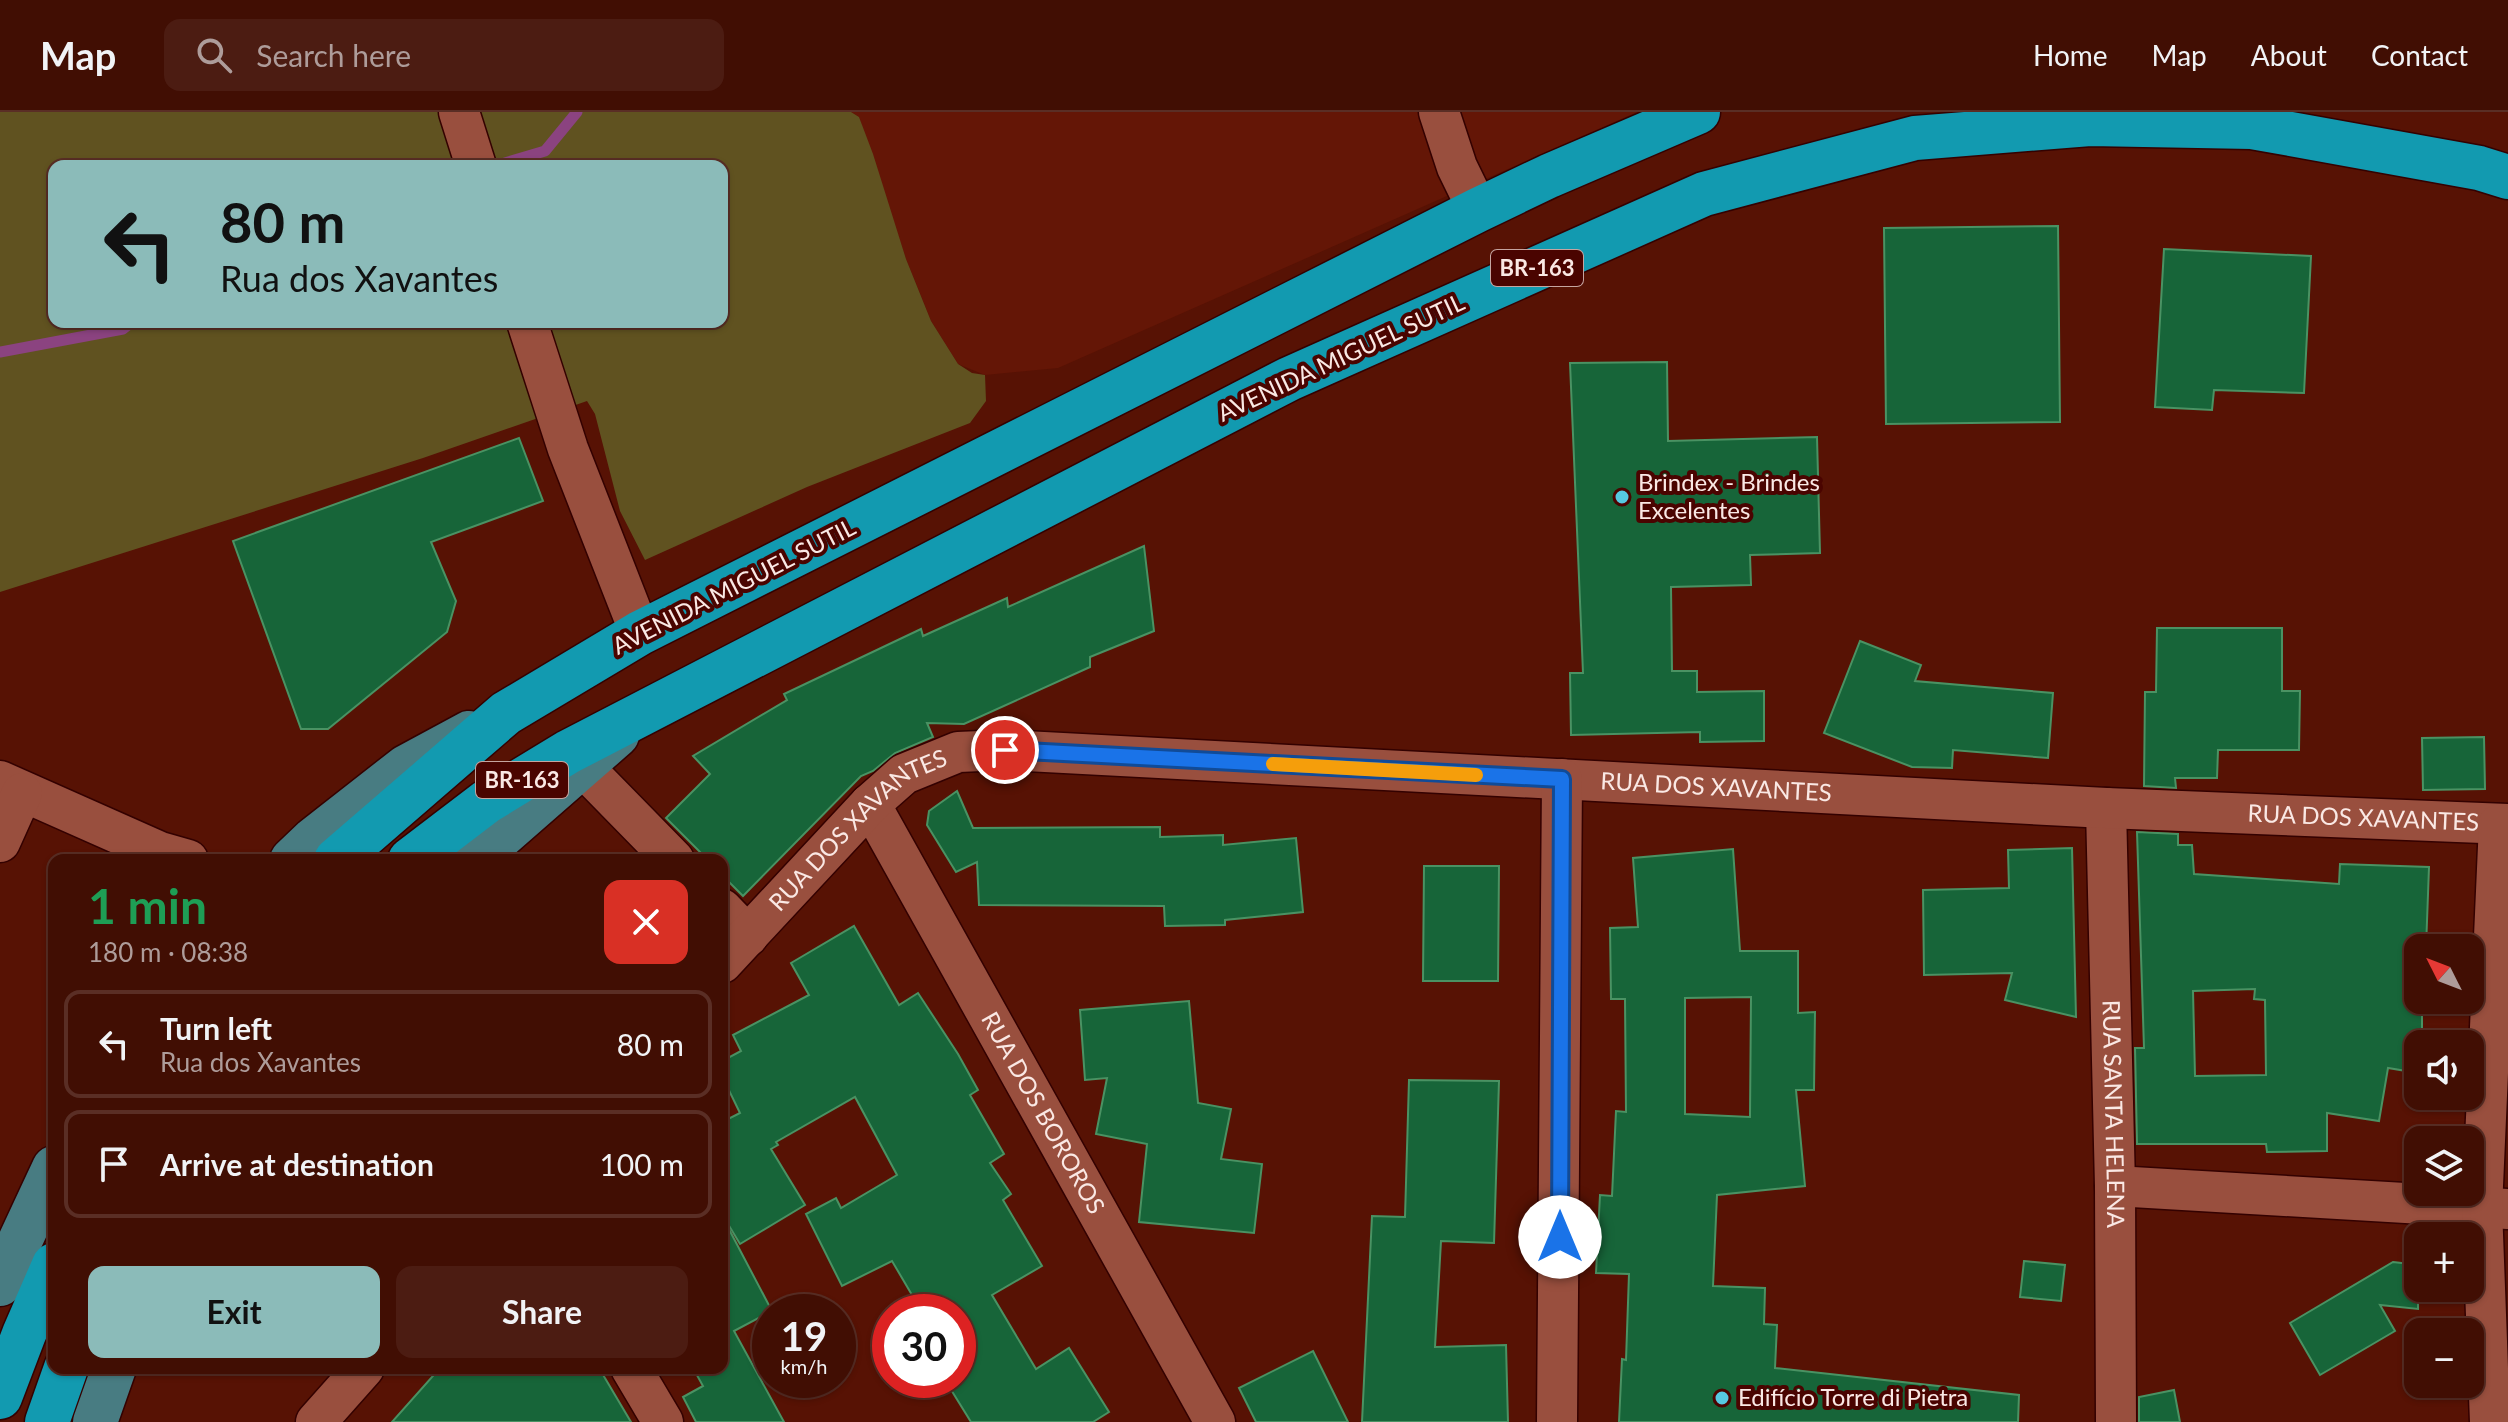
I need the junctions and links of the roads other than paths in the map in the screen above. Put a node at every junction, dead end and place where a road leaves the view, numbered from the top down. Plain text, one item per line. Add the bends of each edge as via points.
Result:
1 (1439, 112) edge
2 (1698, 112) edge
3 (2508, 177) edge
4 (1478, 210) junction
5 (529, 328) edge
6 (640, 633) junction
7 (642, 712) junction
8 (506, 713) junction
9 (582, 766) junction
10 (1562, 779) junction
11 (11, 787) edge
12 (870, 804) junction
13 (2106, 808) junction
14 (2504, 824) edge
15 (0, 842) edge
16 (167, 854) edge
17 (298, 854) edge
18 (343, 854) edge
19 (418, 854) edge
20 (481, 854) edge
21 (668, 854) edge
22 (731, 936) edge
23 (48, 1181) edge
24 (2115, 1186) junction
25 (2495, 1208) edge
26 (48, 1279) edge
27 (0, 1284) edge
28 (64, 1374) edge
29 (112, 1374) edge
30 (359, 1374) edge
31 (635, 1374) edge
32 (0, 1397) edge
33 (47, 1422) edge
34 (95, 1422) edge
35 (316, 1422) edge
36 (663, 1422) edge
37 (1215, 1422) edge
38 (1557, 1422) edge
39 (2116, 1422) edge
40 (2490, 1422) edge

1 - 4 street
2 - 4 highway, AVENIDA MIGUEL SUTIL / BR-163
3 - 7 highway, AVENIDA MIGUEL SUTIL / BR-163 via 2252,127 2090,124 1915,138 1704,194 1289,379
4 - 6 highway, AVENIDA MIGUEL SUTIL / BR-163
5 - 6 street via 568,449
6 - 8 highway, AVENIDA MIGUEL SUTIL / BR-163
7 - 9 main road, AVENIDA MIGUEL SUTIL
7 - 19 highway, AVENIDA MIGUEL SUTIL / BR-163 via 486,802
8 - 17 main road, AVENIDA MIGUEL SUTIL via 406,767
8 - 18 highway, AVENIDA MIGUEL SUTIL / BR-163
9 - 20 main road, AVENIDA MIGUEL SUTIL
9 - 21 street
10 - 12 street, RUA DOS XAVANTES via 1005,750 958,752 904,774
10 - 13 street, RUA DOS XAVANTES
10 - 38 street
11 - 15 street
11 - 16 street
12 - 22 street, RUA DOS XAVANTES
12 - 37 street, RUA DOS BOROROS
13 - 14 street, RUA DOS XAVANTES
13 - 24 street, RUA SANTA HELENA
14 - 25 street
23 - 27 main road
24 - 25 street
24 - 39 street, RUA SANTA HELENA
25 - 40 street
26 - 32 highway
28 - 33 highway
29 - 34 main road
30 - 35 street
31 - 36 street

